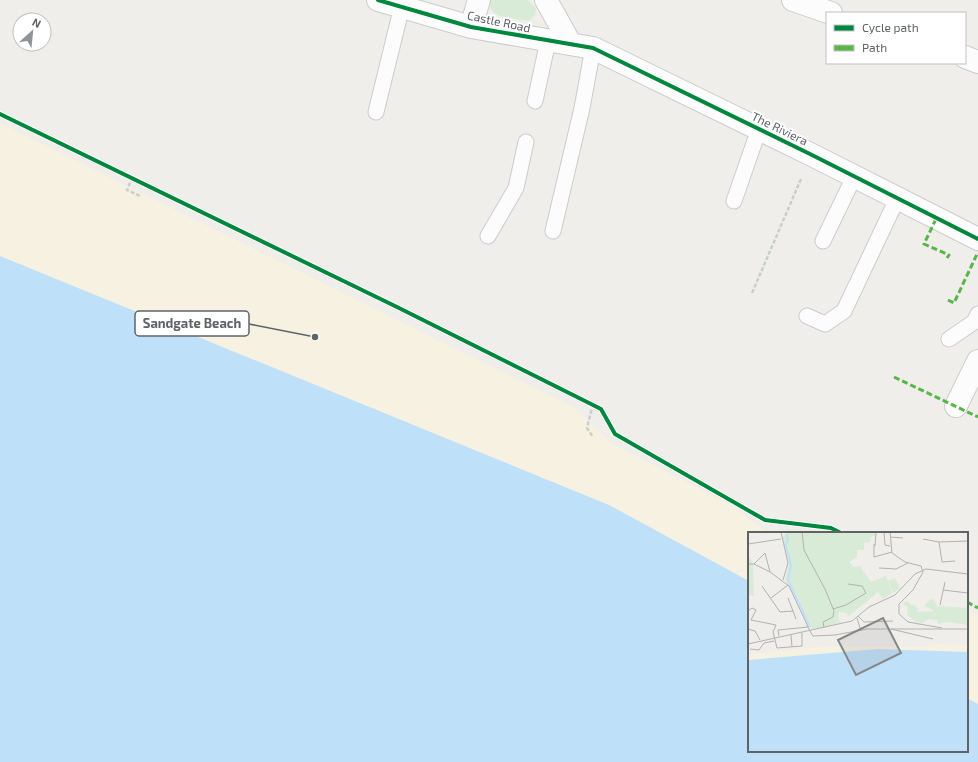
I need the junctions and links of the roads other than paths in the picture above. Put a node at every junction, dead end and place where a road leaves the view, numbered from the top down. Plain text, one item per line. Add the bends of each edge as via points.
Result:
1 (378, 0) edge
2 (479, 0) edge
3 (546, 0) edge
4 (793, 0) edge
5 (402, 6) junction
6 (828, 12) edge
7 (471, 27) junction
8 (548, 42) junction
9 (570, 43) junction
10 (593, 48) junction
11 (966, 57) edge
12 (978, 62) edge
13 (535, 102) dead end
14 (376, 112) dead end
15 (759, 129) junction
16 (526, 142) dead end
17 (854, 177) junction
18 (897, 199) junction
19 (734, 201) dead end
20 (553, 231) dead end
21 (488, 236) dead end
22 (978, 239) edge
23 (823, 241) dead end
24 (978, 314) edge
25 (807, 316) dead end
26 (949, 339) dead end
27 (978, 361) edge
28 (956, 406) dead end

1 - 5 street, Castle Road
2 - 7 street
3 - 9 street
4 - 6 street
5 - 7 street, Castle Road
5 - 14 lane
7 - 8 street, Castle Road
8 - 9 street, Castle Road
8 - 13 lane
9 - 10 street, The Riviera
10 - 15 street, The Riviera
10 - 20 lane via 582,108
11 - 12 street
15 - 17 street, The Riviera
15 - 19 lane
16 - 21 lane via 515,191
17 - 18 street, The Riviera
17 - 23 lane
18 - 22 street, The Riviera
18 - 25 lane via 844,311 825,324
24 - 26 lane via 974,322
27 - 28 street

